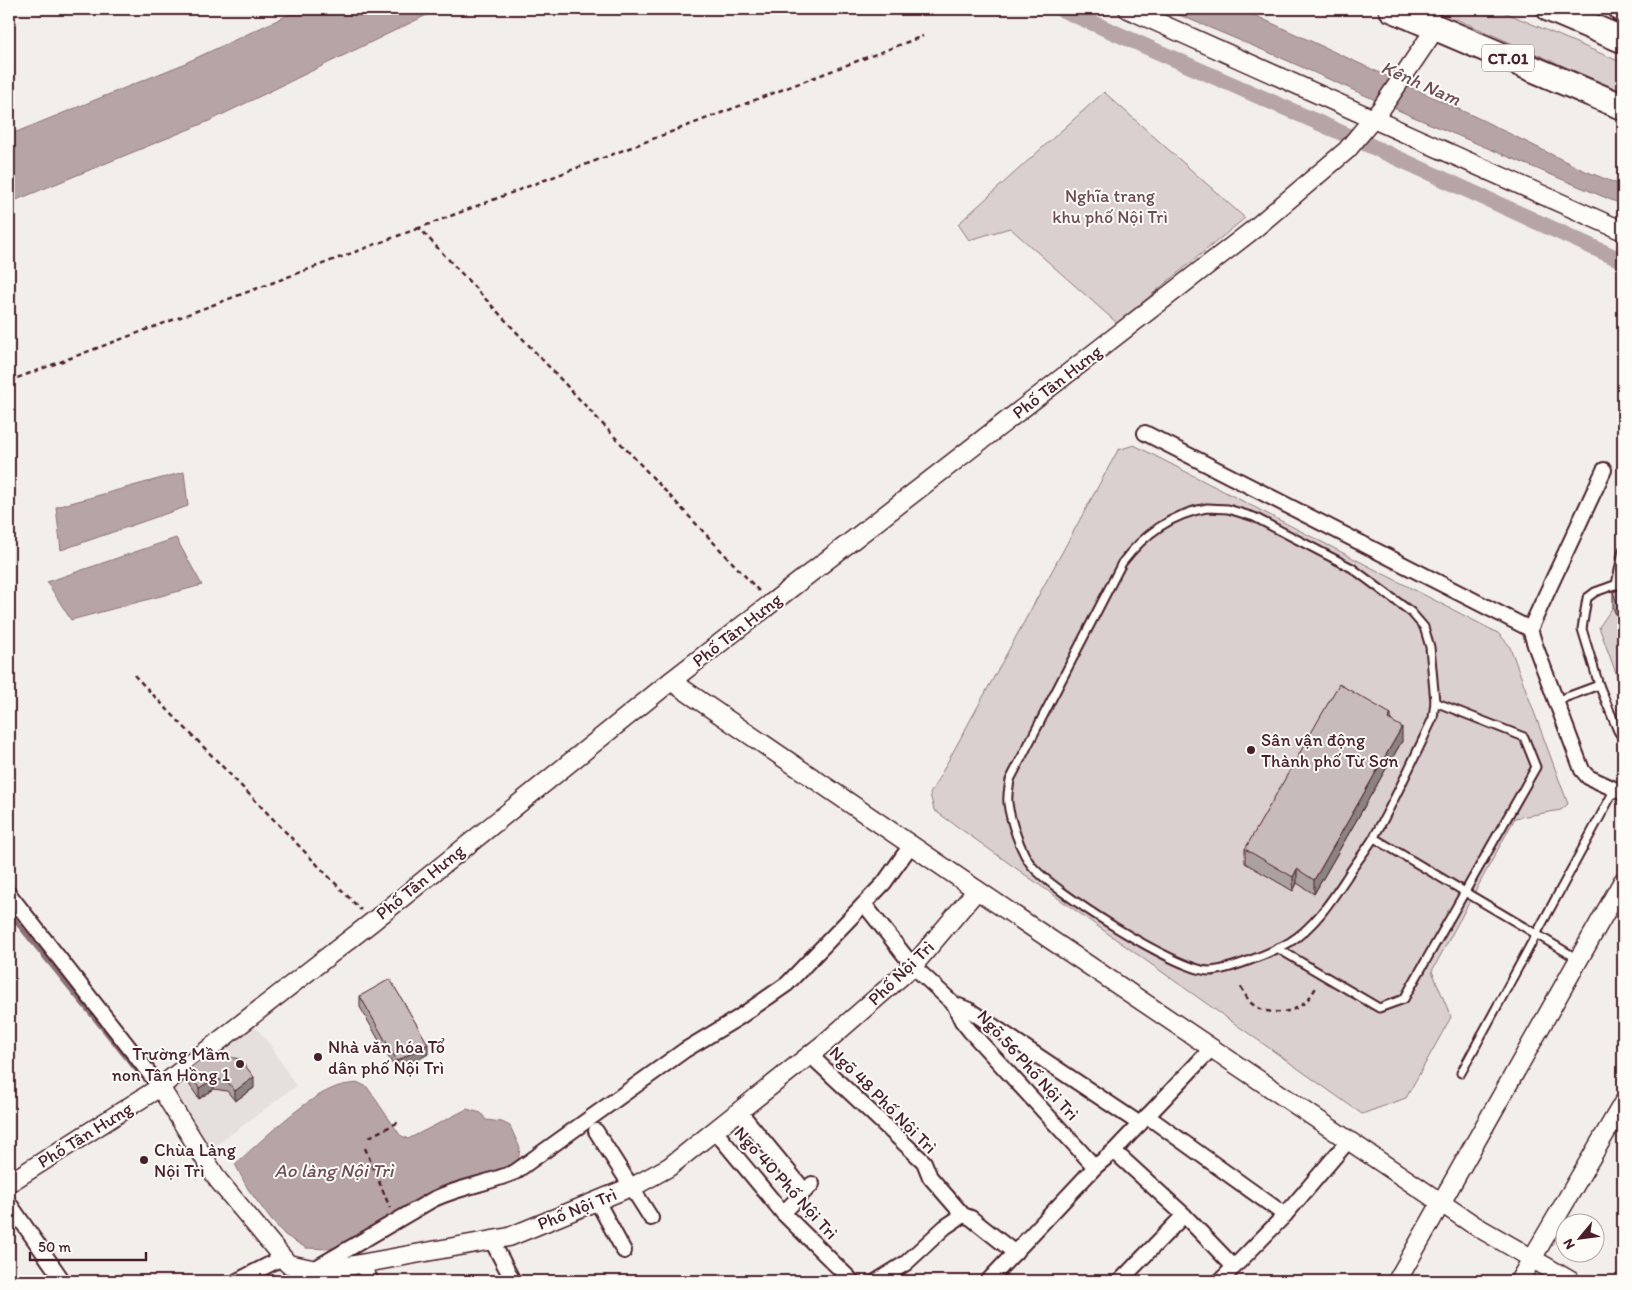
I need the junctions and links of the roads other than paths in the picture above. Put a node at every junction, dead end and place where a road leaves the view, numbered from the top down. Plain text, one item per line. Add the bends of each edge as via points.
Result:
1 (1128, 9) edge
2 (1392, 9) edge
3 (1550, 9) edge
4 (1429, 38) tunnel mouth
5 (1623, 40) edge
6 (1623, 107) edge
7 (1373, 119) junction
8 (1623, 231) edge
9 (1145, 433) dead end
10 (1604, 470) dead end
11 (1623, 550) edge
12 (1620, 584) edge
13 (1530, 629) junction
14 (671, 681) junction
15 (1599, 685) junction
16 (1556, 701) junction
17 (1435, 702) junction
18 (1623, 738) edge
19 (1619, 791) edge
20 (1374, 838) junction
21 (911, 845) junction
22 (1623, 881) edge
23 (977, 890) junction
24 (1465, 892) junction
25 (9, 894) edge
26 (864, 904) junction
27 (1536, 934) junction
28 (1277, 948) junction
29 (1580, 960) junction
30 (913, 966) junction
31 (954, 1004) junction
32 (1212, 1048) junction
33 (810, 1054) junction
34 (1461, 1073) dead end
35 (160, 1087) junction
36 (1623, 1103) edge
37 (739, 1112) junction
38 (1143, 1120) junction
39 (596, 1131) dead end
40 (715, 1131) junction
41 (1348, 1140) junction
42 (1114, 1150) junction
43 (1095, 1167) junction
44 (9, 1183) edge
45 (632, 1187) junction
46 (597, 1201) junction
47 (9, 1203) edge
48 (1442, 1203) junction
49 (783, 1213) junction
50 (963, 1215) junction
51 (1285, 1215) junction
52 (1184, 1216) junction
53 (651, 1218) dead end
54 (492, 1241) junction
55 (624, 1251) dead end
56 (1016, 1253) junction
57 (1533, 1259) junction
58 (288, 1262) junction
59 (362, 1265) junction
60 (1234, 1268) junction
61 (308, 1276) edge
62 (996, 1279) edge
63 (64, 1281) edge
64 (236, 1281) edge
65 (371, 1281) edge
66 (513, 1281) edge
67 (852, 1281) edge
68 (877, 1281) edge
69 (1120, 1281) edge
70 (1220, 1281) edge
71 (1397, 1281) edge
72 (1519, 1281) edge
73 (1571, 1281) edge

1 - 7 street
2 - 6 highway, CT.01
3 - 5 highway
4 - 7 street, Phố Tân Hưng
7 - 8 street
7 - 14 street, Phố Tân Hưng via 1347,150 1254,229
9 - 13 street
10 - 13 street
11 - 12 lane
12 - 15 lane via 1587,598 1582,619
13 - 16 street
14 - 21 street
14 - 35 street, Phố Tân Hưng via 372,922
15 - 16 lane
15 - 18 lane
16 - 19 street via 1582,770 1588,777
17 - 20 lane via 1433,718
17 - 24 lane via 1524,737 1536,767
17 - 28 lane via 1430,647 1424,627 1411,612 1352,568 1254,517 1228,509 1192,510 1152,532 1122,563 1010,780 1008,804 1017,836 1031,866 1055,887 1104,921 1181,964 1209,971
19 - 27 lane
20 - 24 lane
20 - 28 lane via 1320,916 1292,941
21 - 23 street
21 - 26 street via 884,883
22 - 29 street
23 - 30 street, Phố Nội Trì
23 - 32 street
24 - 27 lane
24 - 28 lane via 1404,999 1379,1008
25 - 35 street
26 - 30 street, Ngõ 56 Phố Nội Trì
26 - 61 street via 787,984 686,1050 515,1172 449,1191
27 - 29 lane
27 - 34 lane
29 - 48 street
30 - 31 street, Ngõ 56 Phố Nội Trì
30 - 33 street, Phố Nội Trì
31 - 38 street via 969,1010
31 - 43 street, Ngõ 56 Phố Nội Trì via 970,1031
32 - 38 street
32 - 41 street
33 - 37 street, Phố Nội Trì
33 - 50 street, Ngõ 48 Phố Nội Trì via 924,1162 930,1177
35 - 44 street, Phố Tân Hưng
35 - 58 street via 218,1180
36 - 57 street
37 - 40 street, Phố Nội Trì
37 - 49 street via 806,1184
38 - 42 street
38 - 51 street
39 - 45 street
40 - 45 street, Phố Nội Trì via 669,1167
40 - 49 street, Ngõ 40 Phố Nội Trì
41 - 48 street
41 - 51 street
42 - 43 street
42 - 52 street
43 - 56 street
45 - 46 street, Phố Nội Trì
45 - 53 street
46 - 54 street, Phố Nội Trì via 509,1238
46 - 55 street
47 - 63 street
48 - 57 street
48 - 71 street
49 - 67 street, Ngõ 40 Phố Nội Trì
50 - 56 street, Ngõ 48 Phố Nội Trì
50 - 68 street via 906,1263
51 - 60 street
52 - 60 street
52 - 69 street
54 - 59 street, Phố Nội Trì
54 - 66 street
56 - 62 street
57 - 72 street
57 - 73 street
58 - 61 street, Phố Nội Trì
58 - 64 street
59 - 61 street, Phố Nội Trì
59 - 65 street
60 - 70 street

